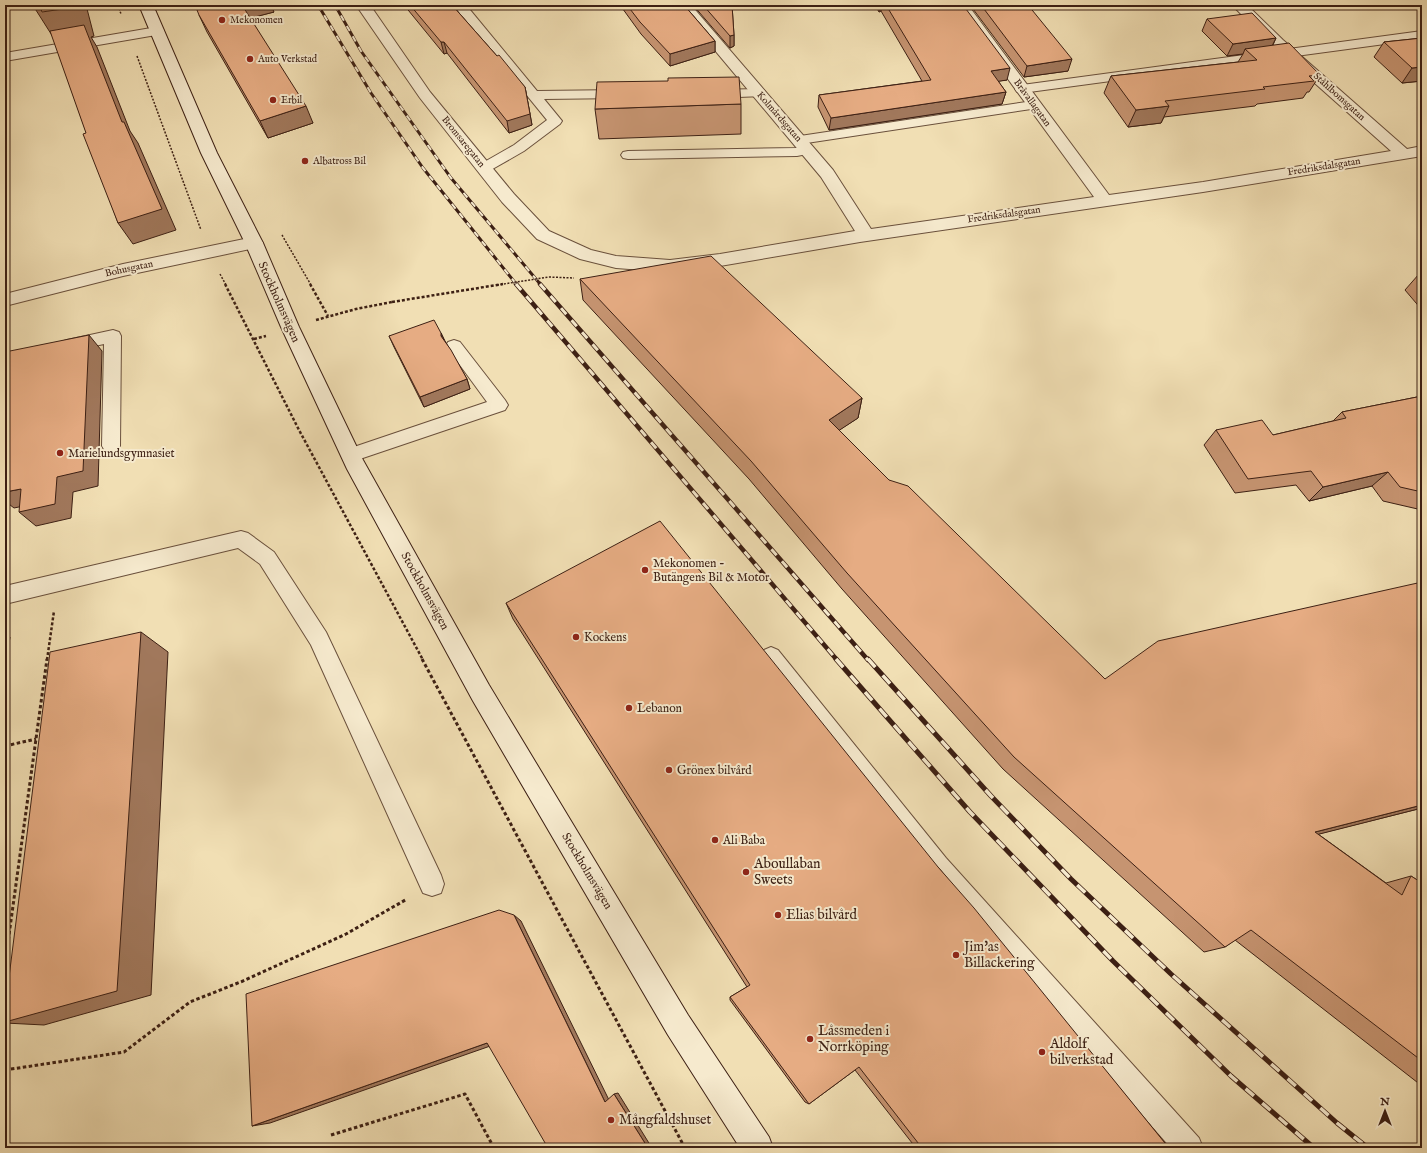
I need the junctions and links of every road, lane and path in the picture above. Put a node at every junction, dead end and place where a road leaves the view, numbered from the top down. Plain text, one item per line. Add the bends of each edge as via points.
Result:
1 (146, 5) edge
2 (363, 5) edge
3 (459, 5) edge
4 (684, 5) edge
5 (961, 5) edge
6 (1239, 5) edge
7 (157, 31) junction
8 (1422, 35) edge
9 (1289, 52) junction
10 (5, 58) edge
11 (1022, 89) junction
12 (759, 93) junction
13 (635, 94) edge
14 (697, 94) edge
15 (534, 95) junction
16 (1033, 105) junction
17 (804, 145) junction
18 (1422, 151) edge
19 (1404, 154) junction
20 (628, 155) dead end
21 (484, 168) junction
22 (1105, 201) junction
23 (282, 235) dead end
24 (866, 235) junction
25 (254, 243) junction
26 (586, 255) joint
27 (549, 277) dead end
28 (5, 300) edge
29 (328, 316) junction
30 (290, 327) junction
31 (254, 339) dead end
32 (454, 346) dead end
33 (51, 350) edge
34 (112, 446) dead end
35 (351, 455) junction
36 (58, 582) junction
37 (5, 595) edge
38 (771, 657) edge
39 (36, 739) junction
40 (5, 746) edge
41 (432, 884) joint
42 (5, 964) edge
43 (5, 1070) edge
44 (331, 1136) dead end
45 (494, 1148) edge
46 (758, 1148) edge
47 (1189, 1148) edge

1 - 7 street, Stockholmsvägen
2 - 21 street, Bromsaregatan via 426,95
3 - 15 lane
4 - 12 street, Kolmårdsgatan
5 - 11 street, Bråvallagatan
6 - 9 street, Ståhlbomsgatan
7 - 10 street
7 - 25 street, Stockholmsvägen via 208,153
8 - 9 lane
9 - 11 lane
9 - 19 street, Ståhlbomsgatan
11 - 16 street, Bråvallagatan
12 - 14 lane
12 - 17 street, Kolmårdsgatan
13 - 15 lane
15 - 21 lane via 555,121 518,148
16 - 17 lane
16 - 22 street, Bråvallagatan
17 - 20 lane via 797,152
17 - 24 street, Kolmårdsgatan via 827,174
18 - 19 street, Fredriksdalsgatan
19 - 22 street, Fredriksdalsgatan
21 - 26 street, Bromsaregatan via 543,235
22 - 24 street, Fredriksdalsgatan
23 - 29 path
24 - 26 street, Fredriksdalsgatan via 670,266 616,262
25 - 28 street, Bohusgatan via 123,270
25 - 30 street, Stockholmsvägen
27 - 29 path, bridge via 392,302
29 - 30 path
30 - 31 path
30 - 35 street, Stockholmsvägen
32 - 35 lane via 499,404
33 - 34 lane via 113,336
35 - 46 street, Stockholmsvägen via 481,693 678,1025
36 - 37 lane
36 - 39 path
36 - 41 lane via 241,539 267,558 319,639
38 - 47 lane via 938,866
39 - 40 path
39 - 42 path
41 - 43 path via 346,934 190,1002 124,1052
44 - 45 path via 465,1094

